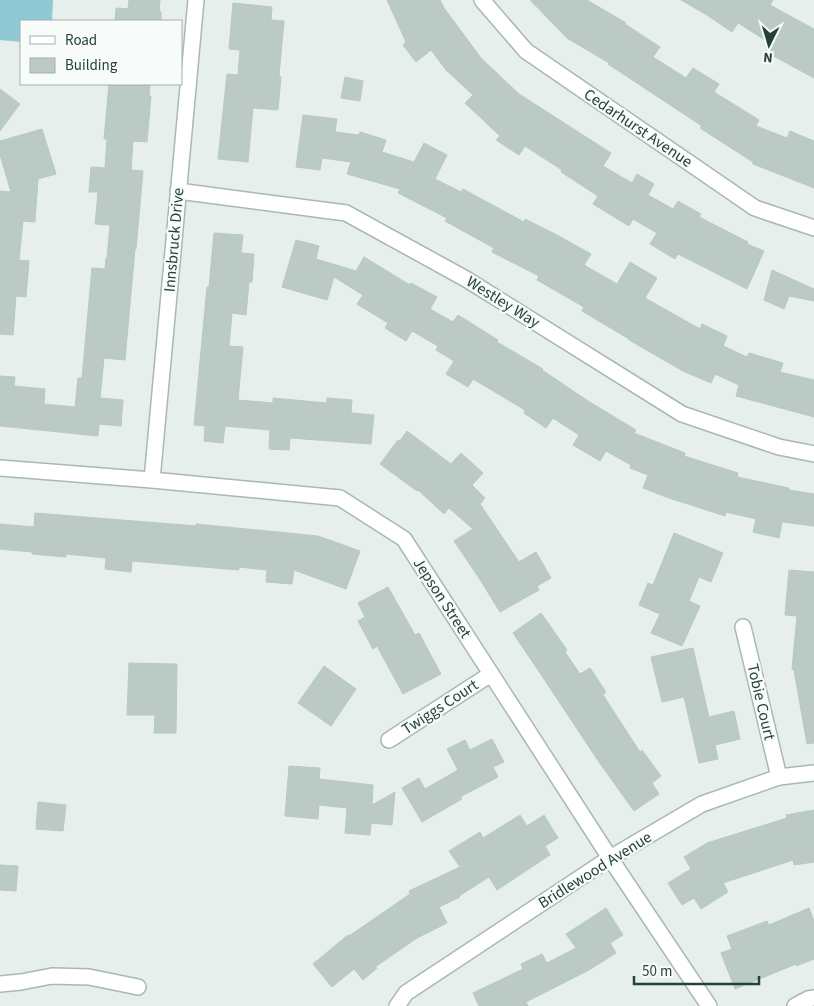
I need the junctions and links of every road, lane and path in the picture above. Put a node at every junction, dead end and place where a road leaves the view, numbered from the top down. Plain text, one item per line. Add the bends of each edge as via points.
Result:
1 (196, 0) edge
2 (482, 0) edge
3 (178, 190) junction
4 (814, 228) edge
5 (814, 454) edge
6 (0, 468) edge
7 (152, 480) junction
8 (743, 627) dead end
9 (491, 674) junction
10 (388, 740) dead end
11 (814, 773) edge
12 (779, 777) junction
13 (610, 858) junction
14 (0, 984) edge
15 (138, 988) dead end
16 (814, 998) edge
17 (397, 1006) edge
18 (709, 1006) edge
19 (795, 1006) edge

1 - 3 street, Innsbruck Drive
2 - 4 street, Cedarhurst Avenue via 526,51 755,208
3 - 5 street, Westley Way via 346,213 466,279 682,414 778,447
3 - 7 street, Innsbruck Drive
6 - 7 street, Jepson Street
7 - 9 street, Jepson Street via 340,498 404,538
8 - 12 street, Tobie Court
9 - 10 street, Twiggs Court
9 - 13 street, Jepson Street
11 - 12 street, Bridlewood Avenue
12 - 13 street, Bridlewood Avenue via 702,804
13 - 17 street, Bridlewood Avenue via 406,993
13 - 18 street, Jepson Street
14 - 15 street via 52,976 89,977
16 - 19 street

